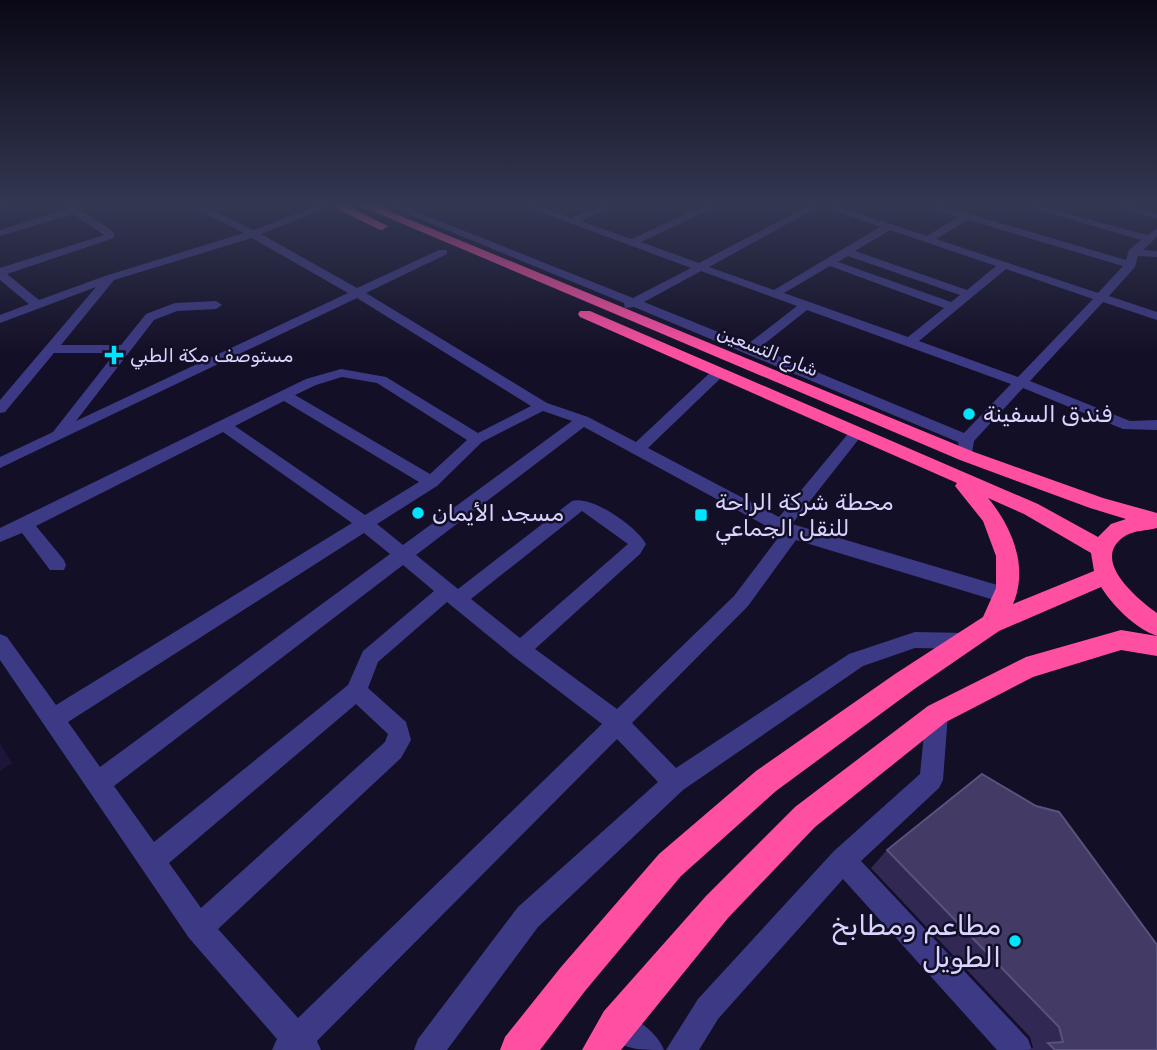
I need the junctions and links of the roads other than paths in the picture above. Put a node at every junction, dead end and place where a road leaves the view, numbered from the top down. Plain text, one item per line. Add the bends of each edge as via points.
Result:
1 (53, 256) edge
2 (181, 256) edge
3 (292, 256) edge
4 (435, 256) edge
5 (452, 256) edge
6 (477, 256) edge
7 (519, 256) edge
8 (670, 256) edge
9 (720, 256) edge
10 (842, 256) edge
11 (859, 256) edge
12 (979, 256) edge
13 (1120, 256) edge
14 (1135, 256) edge
15 (1147, 256) edge
16 (1132, 259) junction
17 (831, 263) junction
18 (1005, 264) junction
19 (699, 267) junction
20 (0, 273) edge
21 (109, 278) junction
22 (357, 293) junction
23 (775, 294) junction
24 (968, 294) junction
25 (1102, 297) junction
26 (634, 302) junction
27 (38, 305) junction
28 (216, 305) dead end
29 (806, 305) junction
30 (953, 307) junction
31 (617, 312) junction
32 (1157, 316) edge
33 (0, 319) edge
34 (909, 343) junction
35 (49, 349) junction
36 (125, 349) junction
37 (750, 349) junction
38 (719, 372) junction
39 (1020, 382) junction
40 (284, 395) junction
41 (542, 406) junction
42 (0, 409) edge
43 (583, 420) junction
44 (223, 425) junction
45 (1157, 425) edge
46 (857, 432) junction
47 (57, 436) junction
48 (477, 439) junction
49 (966, 448) junction
50 (638, 449) junction
51 (0, 463) edge
52 (947, 471) junction
53 (431, 482) junction
54 (1157, 521) edge
55 (364, 523) junction
56 (25, 524) junction
57 (786, 529) junction
58 (0, 536) edge
59 (402, 555) junction
60 (1104, 562) junction
61 (57, 565) dead end
62 (452, 596) junction
63 (1004, 596) junction
64 (991, 624) junction
65 (1157, 626) edge
66 (967, 641) junction
67 (0, 643) edge
68 (1157, 646) edge
69 (520, 650) junction
70 (356, 691) junction
71 (937, 714) junction
72 (53, 719) junction
73 (616, 722) junction
74 (675, 782) junction
75 (98, 783) junction
76 (152, 860) junction
77 (843, 860) junction
78 (199, 928) junction
79 (617, 1024) junction
80 (297, 1046) edge
81 (429, 1050) edge
82 (518, 1050) edge
83 (600, 1050) edge
84 (649, 1050) edge
85 (681, 1050) edge
86 (1017, 1050) edge

1 - 20 street
2 - 21 street
3 - 22 street
4 - 22 street
5 - 38 highway, شارع التسعين
6 - 31 highway, شارع التسعين
7 - 26 street
8 - 19 street
9 - 19 street
10 - 17 street
11 - 24 street
12 - 18 street
13 - 16 street
14 - 16 street
15 - 16 street
16 - 25 street
17 - 23 street
17 - 30 street
18 - 24 street
18 - 25 street
19 - 23 street
19 - 26 street
20 - 27 street
21 - 27 street
21 - 35 street
22 - 41 street
22 - 47 street
23 - 29 street
24 - 30 street
25 - 32 street
25 - 39 street
26 - 31 street
26 - 37 street
27 - 33 street
28 - 36 street via 162,311 150,317
29 - 34 street
29 - 37 street
30 - 34 street
31 - 49 highway, شارع التسعين
34 - 39 street
35 - 36 street
35 - 42 street
36 - 47 street
37 - 49 street
38 - 46 highway, شارع التسعين
38 - 50 street
39 - 45 street via 1128,426
39 - 49 street
40 - 44 street
40 - 48 street via 341,373 381,380
40 - 53 street
41 - 43 street
41 - 48 street
43 - 50 street
43 - 59 street
44 - 55 street
44 - 56 street
46 - 52 highway, شارع التسعين
46 - 57 street
47 - 51 street
48 - 53 street
49 - 54 highway, شارع التسعين via 1097,503
50 - 57 street
52 - 60 highway, شارع التسعين via 1031,509
52 - 63 highway via 981,500 1004,541 1008,584
53 - 55 street
54 - 60 highway via 1126,525 1110,535
55 - 59 street
55 - 72 street
56 - 58 street
56 - 61 street
57 - 63 street
57 - 73 street via 741,601
59 - 62 street
59 - 75 street
60 - 64 highway
60 - 65 highway via 1128,604
62 - 69 street
62 - 69 street via 578,505 585,505 634,538 634,549
62 - 70 street via 370,657
63 - 64 highway
64 - 66 highway
66 - 74 street via 915,640 856,660
66 - 82 highway via 766,780 670,865
67 - 72 street
68 - 71 highway via 1121,640 1026,668
69 - 73 street
70 - 76 street
70 - 78 street via 398,729 400,740
71 - 77 street via 931,780
71 - 79 highway via 805,817 717,907
72 - 75 street
73 - 74 street
73 - 80 street
74 - 81 street via 528,917
75 - 76 street
76 - 78 street
77 - 85 street via 708,1009
77 - 86 street
78 - 80 street
79 - 83 highway
79 - 84 street

